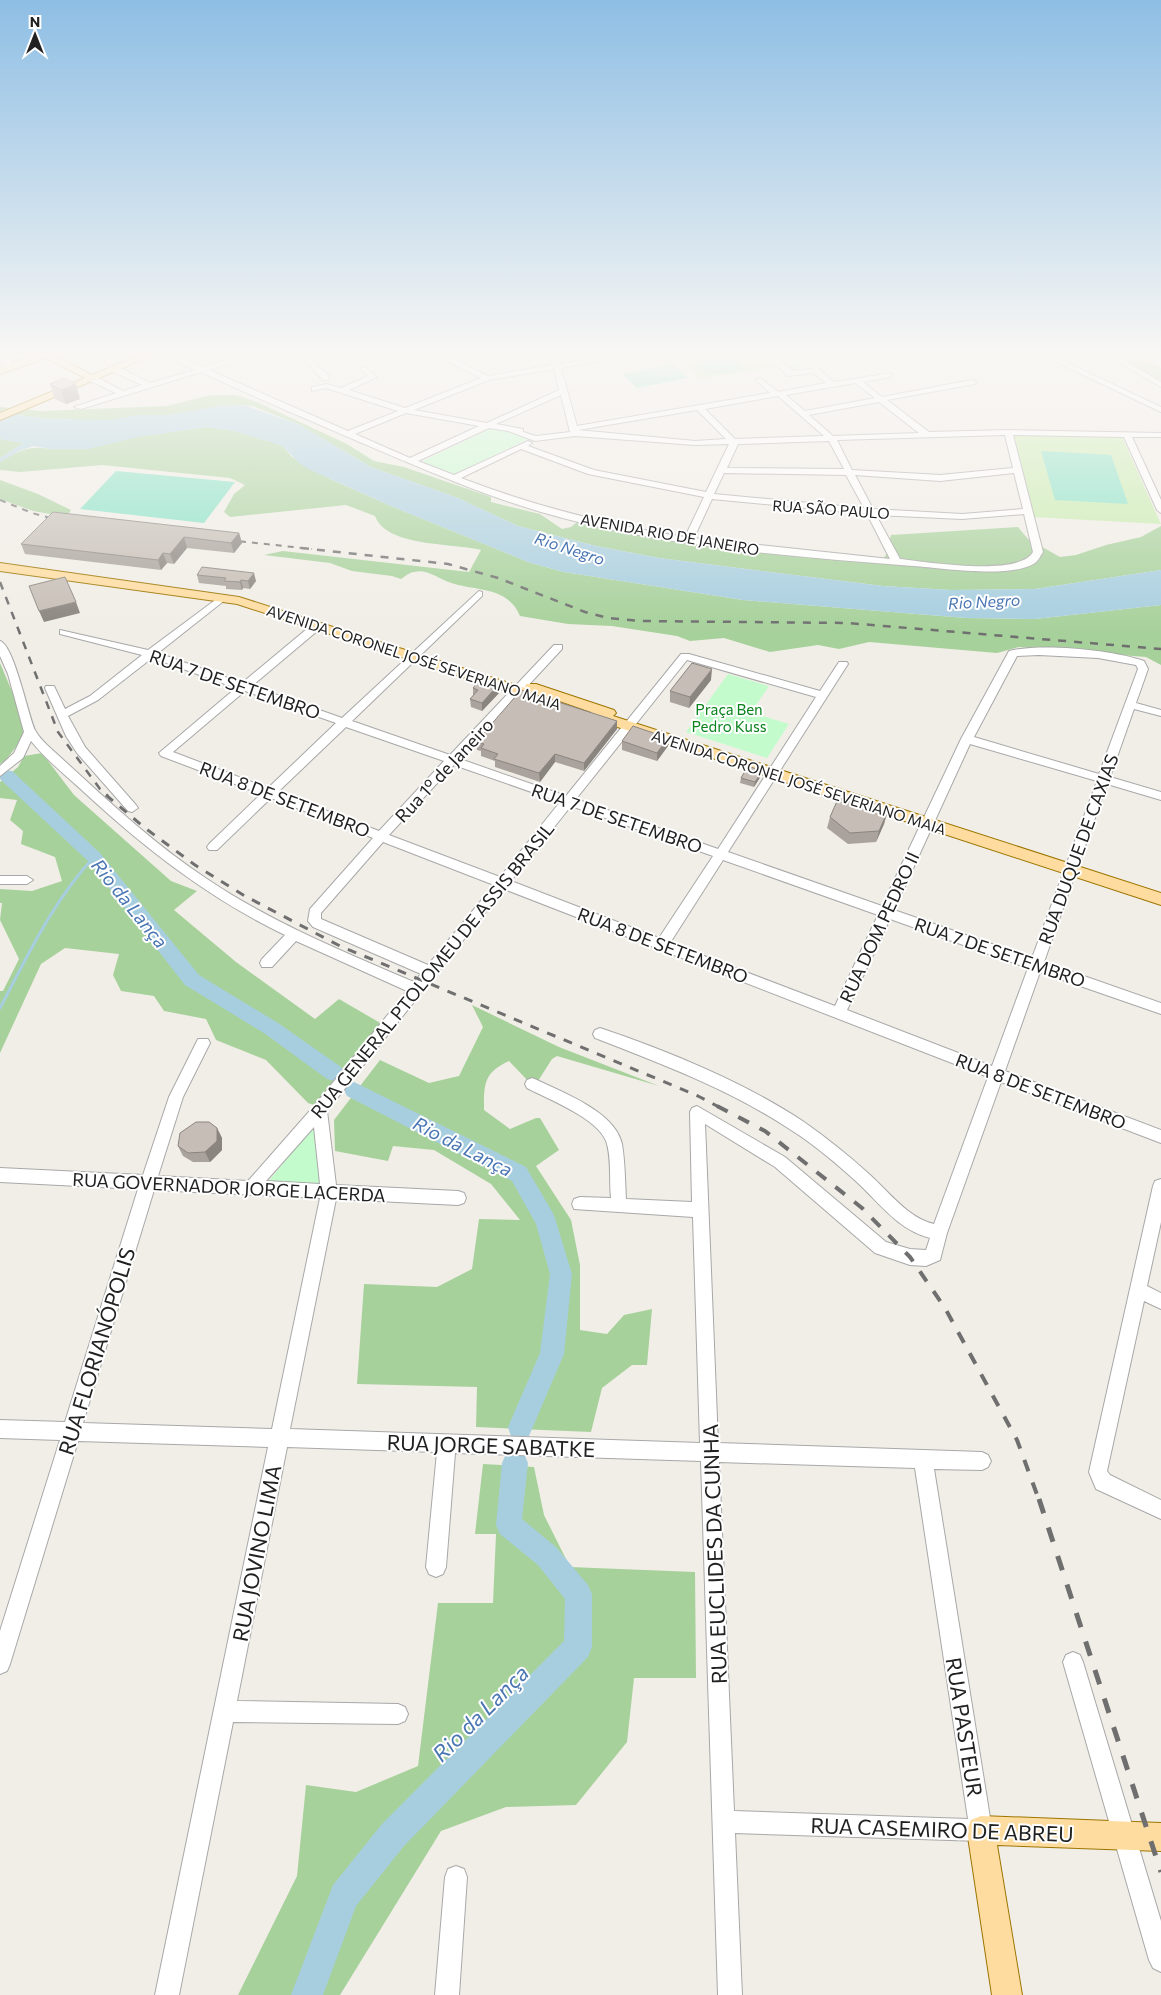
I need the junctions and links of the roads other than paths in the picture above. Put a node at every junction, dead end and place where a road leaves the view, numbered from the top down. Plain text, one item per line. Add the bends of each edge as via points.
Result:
1 (376, 446) edge
2 (443, 446) edge
3 (520, 446) joint
4 (732, 446) edge
5 (836, 446) edge
6 (1012, 446) edge
7 (1132, 446) edge
8 (410, 461) junction
9 (720, 470) junction
10 (1018, 470) junction
11 (849, 472) junction
12 (455, 478) junction
13 (1150, 487) junction
14 (1161, 487) edge
15 (710, 496) junction
16 (1161, 510) edge
17 (1028, 511) junction
18 (871, 512) junction
19 (688, 540) junction
20 (0, 561) edge
21 (897, 562) junction
22 (0, 567) edge
23 (479, 594) dead end
24 (222, 598) junction
25 (318, 626) junction
26 (68, 633) dead end
27 (0, 644) edge
28 (558, 647) dead end
29 (1013, 653) joint
30 (150, 654) junction
31 (416, 654) junction
32 (843, 664) dead end
33 (244, 687) junction
34 (50, 688) dead end
35 (521, 688) junction
36 (821, 695) junction
37 (1130, 704) junction
38 (1161, 713) edge
39 (62, 715) junction
40 (344, 722) junction
41 (632, 724) junction
42 (30, 732) junction
43 (968, 739) junction
44 (43, 748) junction
45 (19, 755) junction
46 (454, 761) junction
47 (2, 770) edge
48 (774, 770) junction
49 (1104, 779) junction
50 (270, 793) junction
51 (1161, 796) edge
52 (569, 801) junction
53 (132, 808) dead end
54 (929, 820) junction
55 (381, 836) junction
56 (213, 847) dead end
57 (721, 854) junction
58 (1072, 866) junction
59 (0, 880) edge
60 (27, 880) dead end
61 (502, 883) junction
62 (1161, 891) edge
63 (1161, 899) edge
64 (886, 912) junction
65 (294, 934) junction
66 (662, 945) junction
67 (268, 963) dead end
68 (1036, 965) junction
69 (430, 972) junction
70 (417, 989) junction
71 (1161, 1008) edge
72 (839, 1013) junction
73 (600, 1034) dead end
74 (203, 1044) dead end
75 (997, 1074) junction
76 (532, 1084) dead end
77 (319, 1110) junction
78 (1161, 1137) edge
79 (0, 1175) edge
80 (148, 1183) junction
81 (1161, 1186) edge
82 (252, 1188) junction
83 (329, 1192) junction
84 (458, 1198) dead end
85 (580, 1204) dead end
86 (619, 1206) junction
87 (701, 1210) junction
88 (939, 1233) junction
89 (881, 1248) joint
90 (1137, 1290) junction
91 (1161, 1301) edge
92 (0, 1430) edge
93 (71, 1432) junction
94 (280, 1438) junction
95 (447, 1444) junction
96 (710, 1452) junction
97 (923, 1459) junction
98 (982, 1461) dead end
99 (1161, 1510) edge
100 (436, 1567) dead end
101 (1073, 1662) dead end
102 (0, 1664) edge
103 (225, 1711) junction
104 (398, 1714) dead end
105 (724, 1822) junction
106 (981, 1830) junction
107 (1124, 1835) junction
108 (1161, 1837) edge
109 (456, 1877) dead end
110 (1161, 1960) edge
111 (167, 1995) edge
112 (446, 1995) edge
113 (730, 1995) edge
114 (1007, 1995) edge

1 - 8 street, AVENIDA RIO DE JANEIRO
2 - 8 street
3 - 12 street
3 - 15 street, RUA SÃO PAULO via 590,472
4 - 9 street
5 - 11 street
6 - 10 street
7 - 13 street
8 - 12 street, AVENIDA RIO DE JANEIRO
9 - 11 street
9 - 15 street
10 - 11 street via 946,478
10 - 17 street
11 - 18 street
12 - 19 street, AVENIDA RIO DE JANEIRO via 564,515
13 - 14 street
13 - 16 street
15 - 18 street, RUA SÃO PAULO
15 - 19 street
17 - 18 street, RUA SÃO PAULO via 968,518
17 - 21 street, AVENIDA RIO DE JANEIRO via 1038,552 1038,558 1032,562 1012,567 974,568
18 - 21 street
19 - 21 street, AVENIDA RIO DE JANEIRO via 778,552
20 - 31 main road, AVENIDA CORONEL JOSÉ SEVERIANO MAIA via 245,596
22 - 24 main road, AVENIDA CORONEL JOSÉ SEVERIANO MAIA
23 - 31 street
24 - 25 main road, AVENIDA CORONEL JOSÉ SEVERIANO MAIA
24 - 30 street
25 - 31 main road, AVENIDA CORONEL JOSÉ SEVERIANO MAIA
25 - 33 street
26 - 30 street, RUA 7 DE SETEMBRO
27 - 42 street via 20,694
28 - 35 street, Rua 1º de Janeiro
29 - 37 street, RUA DUQUE DE CAXIAS via 1034,650 1124,657 1140,663 1143,669
29 - 43 street, RUA DOM PEDRO II
30 - 33 street, RUA 7 DE SETEMBRO
30 - 39 street via 94,698
31 - 35 main road, AVENIDA CORONEL JOSÉ SEVERIANO MAIA
31 - 40 street
32 - 36 street
33 - 40 street, RUA 7 DE SETEMBRO
33 - 50 street, RUA 8 DE SETEMBRO via 165,753
34 - 39 street
35 - 41 main road, AVENIDA CORONEL JOSÉ SEVERIANO MAIA
35 - 46 street, Rua 1º de Janeiro
36 - 41 street, RUA GENERAL PTOLOMEU DE ASSIS BRASIL via 685,656
36 - 48 street
37 - 38 street
37 - 49 street, RUA DUQUE DE CAXIAS
39 - 53 street via 81,750
40 - 46 street, RUA 7 DE SETEMBRO
40 - 50 street
41 - 48 main road, AVENIDA CORONEL JOSÉ SEVERIANO MAIA
41 - 52 street, RUA GENERAL PTOLOMEU DE ASSIS BRASIL
42 - 44 street
42 - 45 street
43 - 49 street
43 - 54 street, RUA DOM PEDRO II
44 - 45 street
44 - 65 street via 144,839 179,866 230,900
45 - 47 street
46 - 52 street, RUA 7 DE SETEMBRO
46 - 55 street, Rua 1º de Janeiro
48 - 54 main road, AVENIDA CORONEL JOSÉ SEVERIANO MAIA
48 - 57 street
49 - 51 street
49 - 58 street, RUA DUQUE DE CAXIAS
50 - 55 street, RUA 8 DE SETEMBRO
50 - 56 street
52 - 57 street, RUA 7 DE SETEMBRO
52 - 61 street, RUA GENERAL PTOLOMEU DE ASSIS BRASIL
54 - 58 main road, AVENIDA CORONEL JOSÉ SEVERIANO MAIA
54 - 64 street, RUA DOM PEDRO II
55 - 61 street, RUA 8 DE SETEMBRO
55 - 69 street, Rua 1º de Janeiro via 318,907 313,917 318,924
57 - 64 street, RUA 7 DE SETEMBRO
57 - 66 street
58 - 62 main road, AVENIDA CORONEL JOSÉ SEVERIANO MAIA
58 - 63 main road, AVENIDA CORONEL JOSÉ SEVERIANO MAIA
58 - 68 street, RUA DUQUE DE CAXIAS
59 - 60 street
61 - 66 street, RUA 8 DE SETEMBRO
61 - 69 street, RUA GENERAL PTOLOMEU DE ASSIS BRASIL
64 - 68 street, RUA 7 DE SETEMBRO
64 - 72 street, RUA DOM PEDRO II
65 - 67 street
65 - 70 street
66 - 72 street, RUA 8 DE SETEMBRO
68 - 71 street, RUA 7 DE SETEMBRO
68 - 75 street, RUA DUQUE DE CAXIAS
69 - 70 street, RUA GENERAL PTOLOMEU DE ASSIS BRASIL
70 - 77 street, RUA GENERAL PTOLOMEU DE ASSIS BRASIL
72 - 75 street, RUA 8 DE SETEMBRO
73 - 88 street via 690,1071 779,1115 861,1175 910,1223
74 - 80 street, RUA FLORIANÓPOLIS via 176,1097
75 - 78 street, RUA 8 DE SETEMBRO
75 - 88 street, RUA DUQUE DE CAXIAS
76 - 86 street via 585,1112 610,1134 614,1143
77 - 82 street, RUA GENERAL PTOLOMEU DE ASSIS BRASIL
77 - 83 street, RUA JOVINO LIMA
79 - 80 street, RUA GOVERNADOR JORGE LACERDA
80 - 82 street, RUA GOVERNADOR JORGE LACERDA
80 - 93 street, RUA FLORIANÓPOLIS
81 - 90 street
82 - 83 street, RUA GOVERNADOR JORGE LACERDA
83 - 84 street, RUA GOVERNADOR JORGE LACERDA
83 - 94 street, RUA JOVINO LIMA
85 - 86 street
86 - 87 street
87 - 89 street, RUA EUCLIDES DA CUNHA via 697,1112 780,1162
87 - 96 street, RUA EUCLIDES DA CUNHA
88 - 89 street, RUA DUQUE DE CAXIAS via 934,1255 926,1258
90 - 91 street
90 - 99 street via 1098,1472 1103,1482
92 - 93 street, RUA JORGE SABATKE
93 - 94 street, RUA JORGE SABATKE
93 - 102 street, RUA FLORIANÓPOLIS
94 - 95 street, RUA JORGE SABATKE
94 - 103 street, RUA JOVINO LIMA
95 - 96 street, RUA JORGE SABATKE
95 - 100 street
96 - 97 street, RUA JORGE SABATKE
96 - 105 street, RUA EUCLIDES DA CUNHA
97 - 98 street, RUA JORGE SABATKE
97 - 106 street, RUA PASTEUR
101 - 107 street
103 - 104 street
103 - 111 street, RUA JOVINO LIMA
105 - 106 street, RUA CASEMIRO DE ABREU
105 - 113 street, RUA EUCLIDES DA CUNHA
106 - 107 main road, RUA CASEMIRO DE ABREU
106 - 114 main road, RUA PASTEUR
107 - 108 main road, RUA CASEMIRO DE ABREU
107 - 110 street
109 - 112 street

